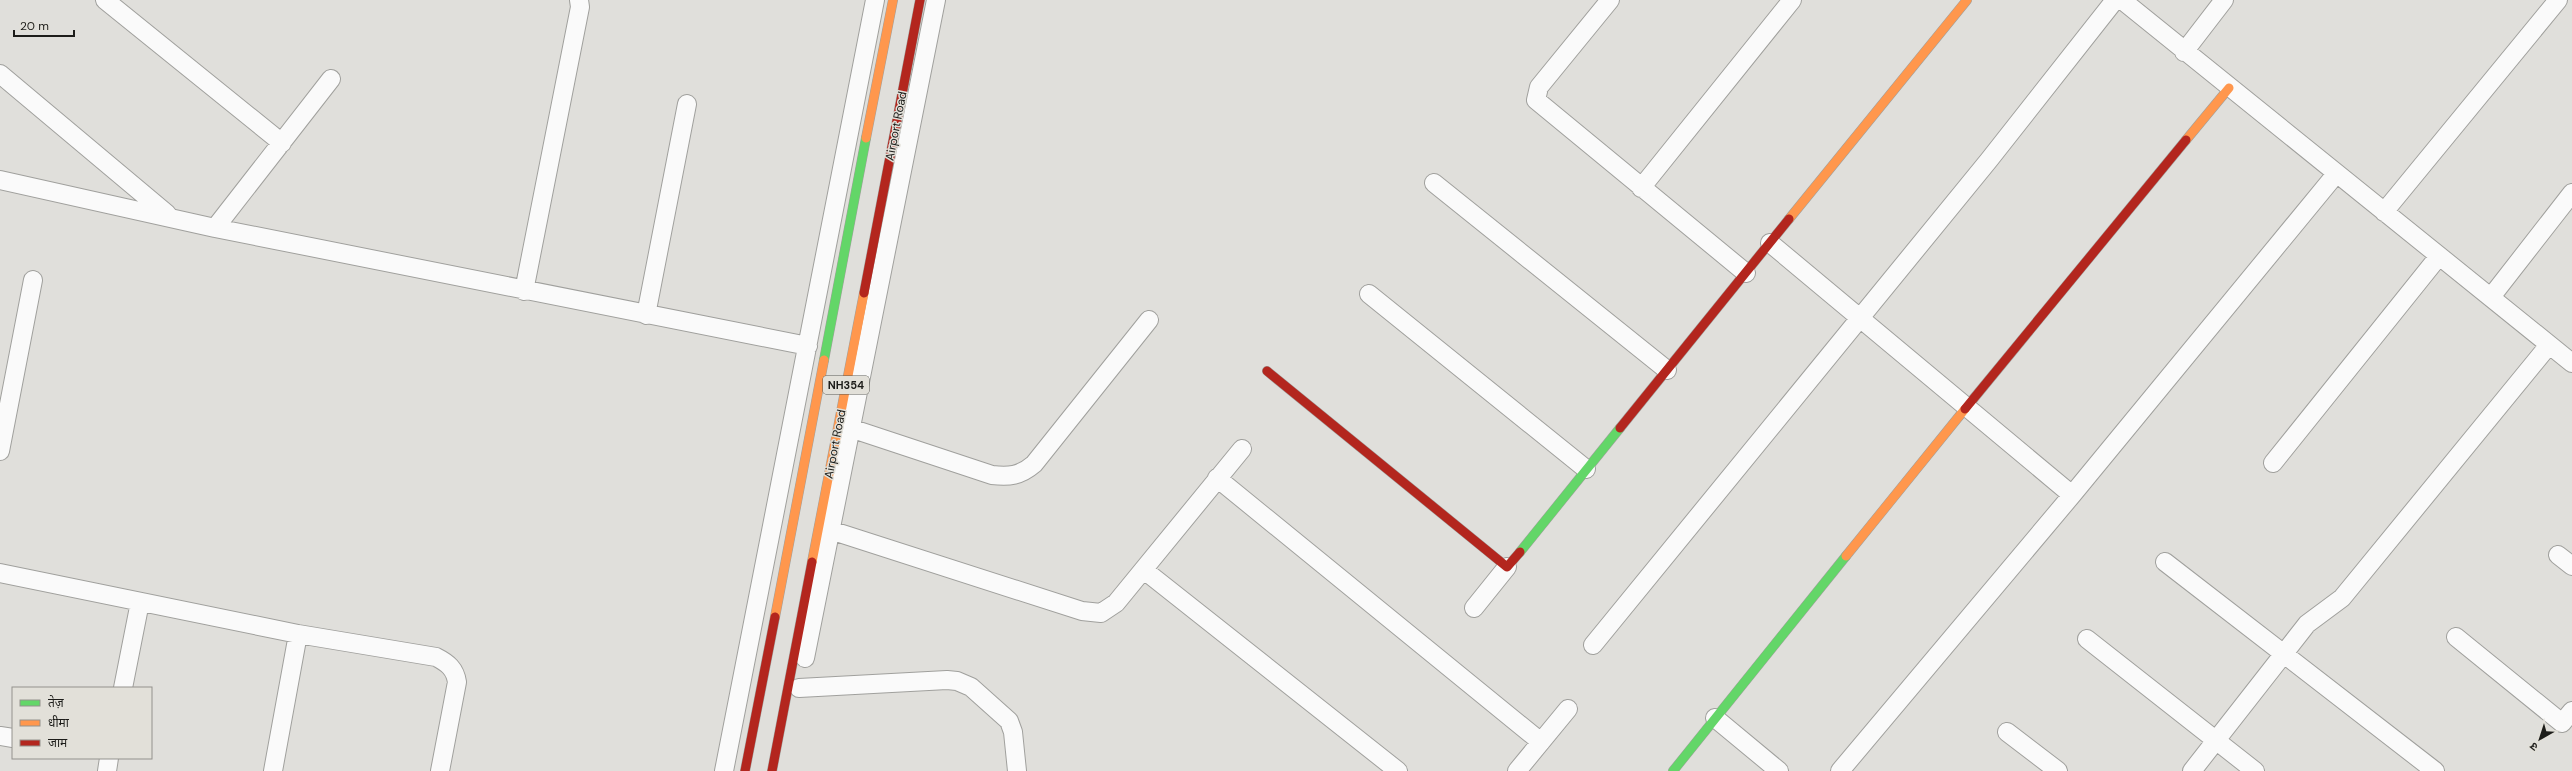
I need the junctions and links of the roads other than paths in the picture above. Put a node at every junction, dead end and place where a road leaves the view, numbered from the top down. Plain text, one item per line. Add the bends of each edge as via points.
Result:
1 (105, 0) edge
2 (578, 0) edge
3 (875, 0) edge
4 (893, 0) edge
5 (920, 0) edge
6 (936, 0) edge
7 (1610, 0) edge
8 (1792, 0) edge
9 (1967, 0) edge
10 (2116, 0) edge
11 (2122, 0) edge
12 (2224, 0) edge
13 (2558, 0) edge
14 (2184, 52) junction
15 (0, 74) edge
16 (331, 79) dead end
17 (2229, 88) junction
18 (687, 104) dead end
19 (282, 143) junction
20 (2336, 174) junction
21 (0, 180) edge
22 (1434, 183) dead end
23 (1640, 188) junction
24 (2572, 193) edge
25 (2384, 212) junction
26 (169, 216) junction
27 (215, 228) junction
28 (1770, 243) junction
29 (2439, 256) junction
30 (1746, 273) junction
31 (33, 280) dead end
32 (524, 291) junction
33 (1369, 294) dead end
34 (2491, 297) junction
35 (646, 315) junction
36 (1861, 317) junction
37 (1149, 320) dead end
38 (2549, 345) junction
39 (816, 348) junction
40 (2572, 363) edge
41 (1667, 370) junction
42 (1267, 371) dead end
43 (1968, 405) junction
44 (2, 425) edge
45 (850, 428) junction
46 (1242, 449) dead end
47 (0, 451) edge
48 (2273, 463) dead end
49 (1586, 469) junction
50 (1217, 478) junction
51 (2072, 495) junction
52 (830, 530) junction
53 (2558, 555) dead end
54 (2165, 562) dead end
55 (2572, 566) edge
56 (1507, 567) junction
57 (1144, 570) junction
58 (0, 573) edge
59 (140, 602) junction
60 (1474, 608) dead end
61 (298, 634) junction
62 (2456, 637) dead end
63 (2087, 639) dead end
64 (1593, 645) dead end
65 (2285, 653) junction
66 (123, 687) edge
67 (799, 688) junction
68 (1568, 709) dead end
69 (1715, 718) junction
70 (2569, 721) edge
71 (2007, 732) dead end
72 (0, 736) edge
73 (12, 738) edge
74 (2215, 741) junction
75 (1541, 742) junction
76 (110, 759) edge
77 (107, 771) edge
78 (273, 771) edge
79 (440, 771) edge
80 (724, 771) edge
81 (745, 771) edge
82 (772, 771) edge
83 (783, 771) edge
84 (1017, 771) edge
85 (1398, 771) edge
86 (1517, 771) edge
87 (1673, 771) edge
88 (1779, 771) edge
89 (1840, 771) edge
90 (2058, 771) edge
91 (2192, 771) edge
92 (2255, 771) edge
93 (2435, 771) edge

1 - 19 street
2 - 32 street via 580,8
3 - 39 street
4 - 39 main road, NH354
5 - 82 main road, Airport Road / NH354
6 - 45 street
7 - 23 street via 1539,87 1536,100
8 - 23 street
9 - 28 main road
10 - 36 street
11 - 14 street
12 - 14 street
13 - 25 street
14 - 17 street
15 - 26 street
16 - 19 street
17 - 20 street
17 - 43 main road
18 - 35 street
19 - 27 street
20 - 25 street
20 - 51 street
21 - 26 street
22 - 41 street
23 - 30 street
24 - 34 street
25 - 29 street
26 - 27 street
27 - 32 street
28 - 30 main road
28 - 36 street
29 - 34 street
29 - 48 street
30 - 41 main road
31 - 44 street
32 - 35 street
33 - 49 street
34 - 38 street
35 - 39 street
36 - 43 street
36 - 64 street
37 - 45 street via 1034,464 1024,472 1009,477 992,475
38 - 40 street
38 - 65 street via 2342,598 2316,616
39 - 80 street
39 - 81 main road, NH354
41 - 49 main road
42 - 56 main road
43 - 51 street
43 - 69 main road
44 - 47 street
45 - 52 street
46 - 50 street
49 - 56 main road
50 - 57 street
50 - 75 street
51 - 89 street
52 - 57 street via 1091,614 1109,609
52 - 67 street
53 - 55 street
54 - 65 street
56 - 60 street
57 - 85 street
58 - 59 street
59 - 61 street
59 - 66 street
61 - 78 street
61 - 79 street via 436,657 451,667 456,673 457,682
62 - 70 street
63 - 74 street
65 - 74 street
65 - 93 street
67 - 83 street
67 - 84 street via 947,680 965,683 1008,721 1013,732
68 - 75 street
69 - 87 main road
69 - 88 street
71 - 90 street
72 - 73 street
74 - 91 street
74 - 92 street
75 - 86 street
76 - 77 street

